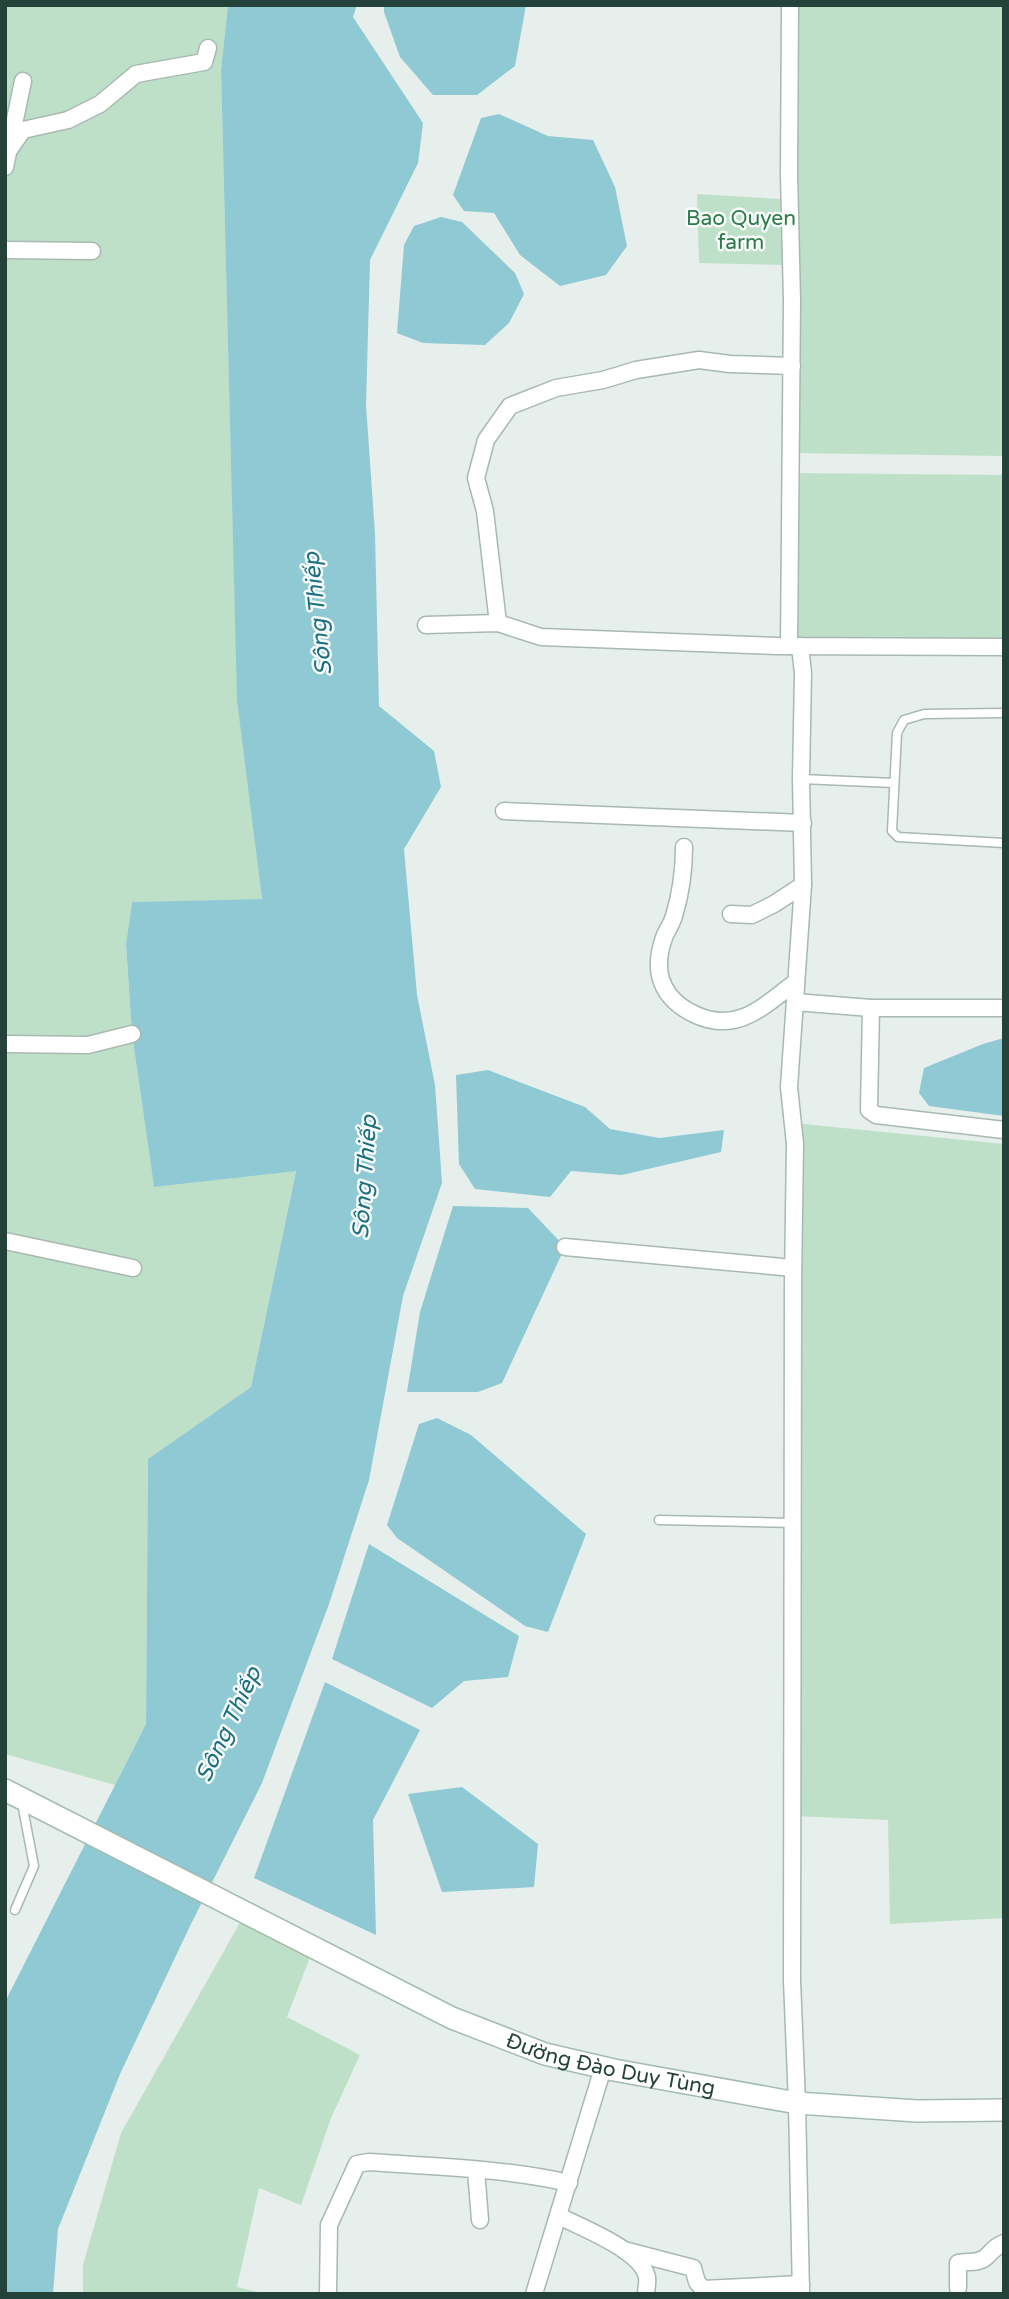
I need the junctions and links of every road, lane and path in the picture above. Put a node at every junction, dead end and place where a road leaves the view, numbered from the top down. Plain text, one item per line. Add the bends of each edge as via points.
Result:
1 (790, 5) edge
2 (208, 48) dead end
3 (23, 81) dead end
4 (9, 150) junction
5 (5, 167) edge
6 (5, 250) edge
7 (92, 251) dead end
8 (792, 366) junction
9 (498, 624) junction
10 (426, 625) dead end
11 (794, 646) junction
12 (1004, 647) edge
13 (1004, 713) edge
14 (801, 779) junction
15 (894, 783) junction
16 (504, 811) dead end
17 (803, 823) junction
18 (1004, 843) edge
19 (684, 846) dead end
20 (803, 885) junction
21 (731, 914) dead end
22 (796, 982) junction
23 (795, 1002) junction
24 (1004, 1007) edge
25 (870, 1008) junction
26 (132, 1034) dead end
27 (5, 1044) edge
28 (1004, 1130) edge
29 (5, 1241) edge
30 (565, 1247) dead end
31 (132, 1268) dead end
32 (793, 1268) junction
33 (659, 1520) dead end
34 (793, 1523) junction
35 (13, 1793) edge
36 (15, 1910) dead end
37 (603, 2068) junction
38 (797, 2103) junction
39 (1004, 2110) edge
40 (476, 2170) junction
41 (569, 2183) junction
42 (559, 2216) junction
43 (480, 2220) dead end
44 (1004, 2243) edge
45 (624, 2250) junction
46 (958, 2288) dead end
47 (801, 2289) edge
48 (328, 2294) edge
49 (534, 2294) edge
50 (646, 2294) edge

1 - 8 street
2 - 4 street via 204,62 136,74 100,104 68,120 23,130
3 - 4 street
4 - 5 street
6 - 7 street
8 - 9 street via 699,360 556,387 510,406 486,440 476,478 485,511
8 - 11 street
9 - 10 street
9 - 11 street via 541,636
11 - 12 street
11 - 14 street via 803,673
13 - 15 lane via 924,714 904,720 897,733
14 - 15 lane
14 - 17 street
15 - 18 lane via 892,831 898,837
16 - 17 street
17 - 20 street
19 - 22 street via 679,896 664,937 660,968 661,984 669,997 696,1016 723,1023 746,1019
20 - 21 street via 752,915
20 - 22 street
22 - 23 street
23 - 25 street
23 - 32 street via 789,1087 795,1144
24 - 25 street
25 - 28 street via 869,1110 876,1115
26 - 27 street via 88,1045
29 - 31 street
30 - 32 street
32 - 34 street
33 - 34 lane
34 - 38 street via 792,1980
35 - 36 lane via 34,1866
35 - 37 street, Đường Đào Duy Tùng via 453,2018 545,2054
37 - 38 street, Đường Đào Duy Tùng
37 - 41 street
38 - 39 street, Đường Đào Duy Tùng via 917,2111
38 - 47 street
40 - 41 street
40 - 43 street
40 - 48 street via 357,2164 329,2225
41 - 42 street
42 - 45 street
42 - 49 street
44 - 46 street via 993,2247 986,2258 958,2263
45 - 47 street via 693,2268 704,2289
45 - 50 street via 647,2277

